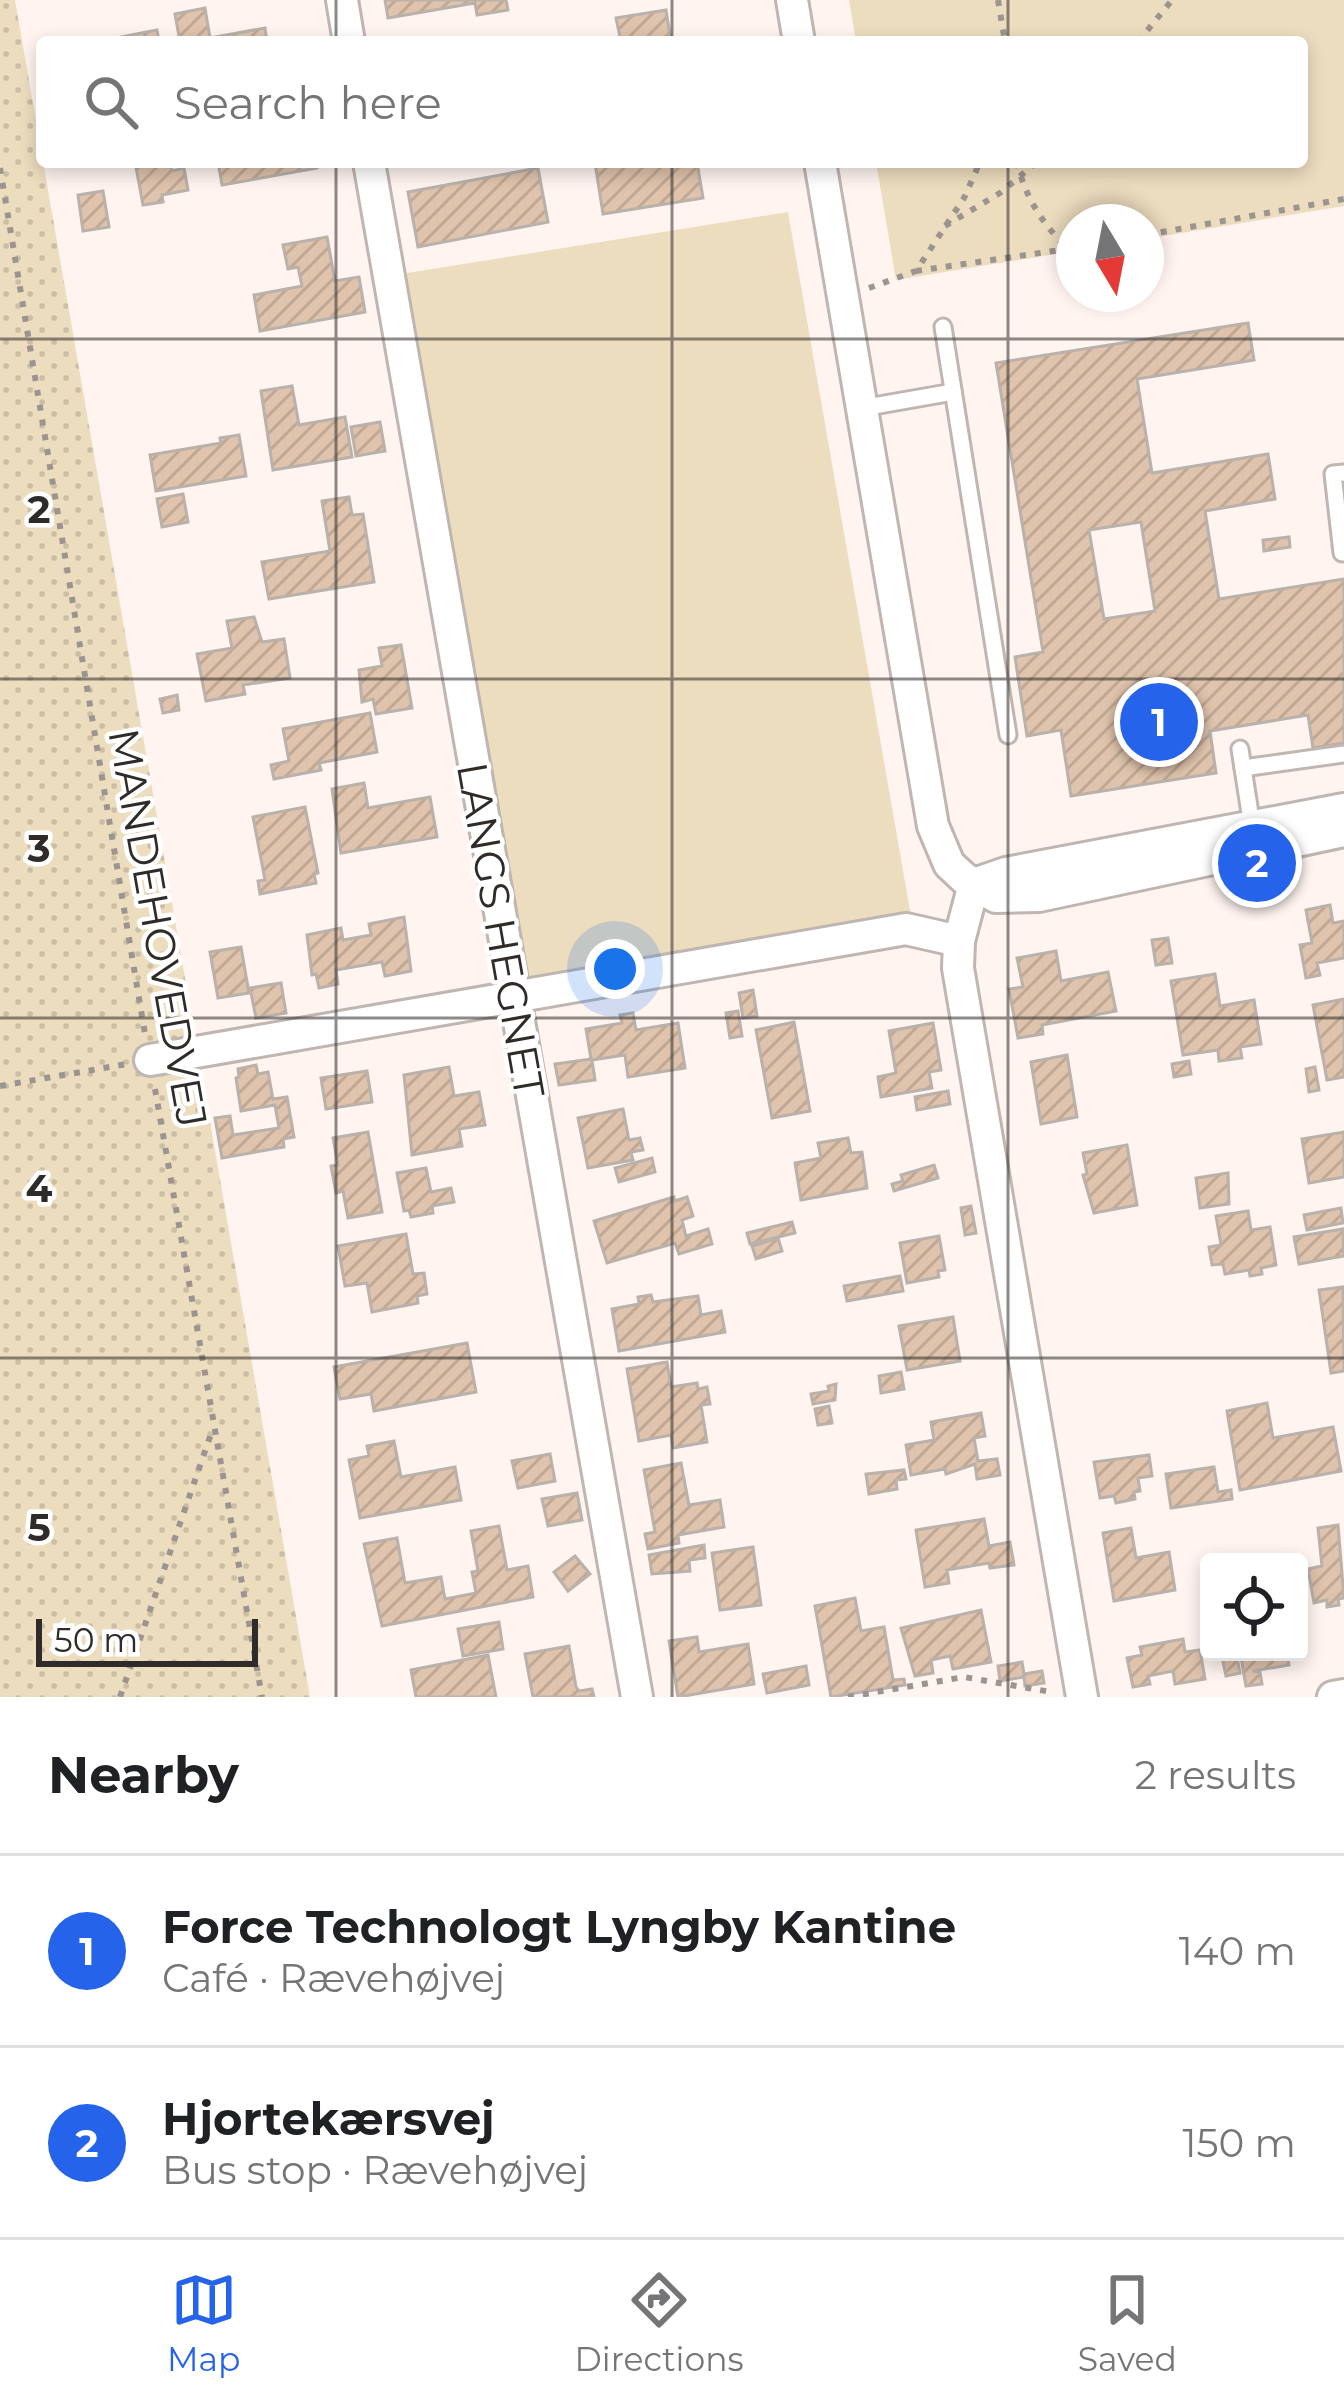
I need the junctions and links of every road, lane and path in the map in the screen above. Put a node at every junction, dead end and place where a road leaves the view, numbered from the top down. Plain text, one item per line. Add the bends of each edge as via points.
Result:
1 (342, 0) edge
2 (792, 0) edge
3 (998, 0) edge
4 (1172, 0) edge
5 (348, 36) edge
6 (798, 36) edge
7 (1004, 36) edge
8 (1143, 36) edge
9 (0, 168) edge
10 (370, 168) edge
11 (821, 168) edge
12 (977, 168) edge
13 (1019, 168) edge
14 (1030, 168) edge
15 (1021, 176) junction
16 (1344, 199) edge
17 (942, 228) junction
18 (1164, 232) edge
19 (1056, 236) edge
20 (1056, 250) edge
21 (916, 271) junction
22 (843, 297) junction
23 (943, 327) dead end
24 (953, 392) junction
25 (862, 408) junction
26 (1344, 472) edge
27 (1342, 553) edge
28 (1007, 734) dead end
29 (1240, 748) dead end
30 (1344, 754) edge
31 (1243, 768) junction
32 (1344, 809) edge
33 (1252, 826) junction
34 (1344, 831) edge
35 (969, 881) junction
36 (959, 941) junction
37 (512, 996) junction
38 (150, 1060) junction
39 (0, 1086) edge
40 (214, 1426) junction
41 (1344, 1695) edge
42 (120, 1697) edge
43 (262, 1697) edge
44 (637, 1697) edge
45 (848, 1697) edge
46 (1082, 1697) edge
47 (1333, 1697) edge

1 - 5 street
2 - 6 street
3 - 7 path
4 - 8 path
9 - 38 path, MANDEHOVEDVEJ
10 - 37 street, LANGS HEGNET
11 - 22 street
12 - 17 path
13 - 15 path
14 - 15 path
15 - 17 path
15 - 19 path
16 - 18 path
17 - 21 path
20 - 21 path
21 - 22 path
22 - 25 street
23 - 24 lane
24 - 25 lane
24 - 28 lane
25 - 35 street via 933,826 949,864
26 - 27 lane via 1333,474
29 - 31 lane
30 - 31 lane
31 - 33 lane
32 - 33 street
33 - 35 street
34 - 35 street via 1039,896 996,897
35 - 36 street
36 - 37 street via 906,929
36 - 46 street
37 - 38 street
37 - 44 street, LANGS HEGNET
38 - 39 path
38 - 40 path, MANDEHOVEDVEJ
40 - 42 path
40 - 43 path, MANDEHOVEDVEJ
41 - 47 street
45 - 46 path via 964,1677

